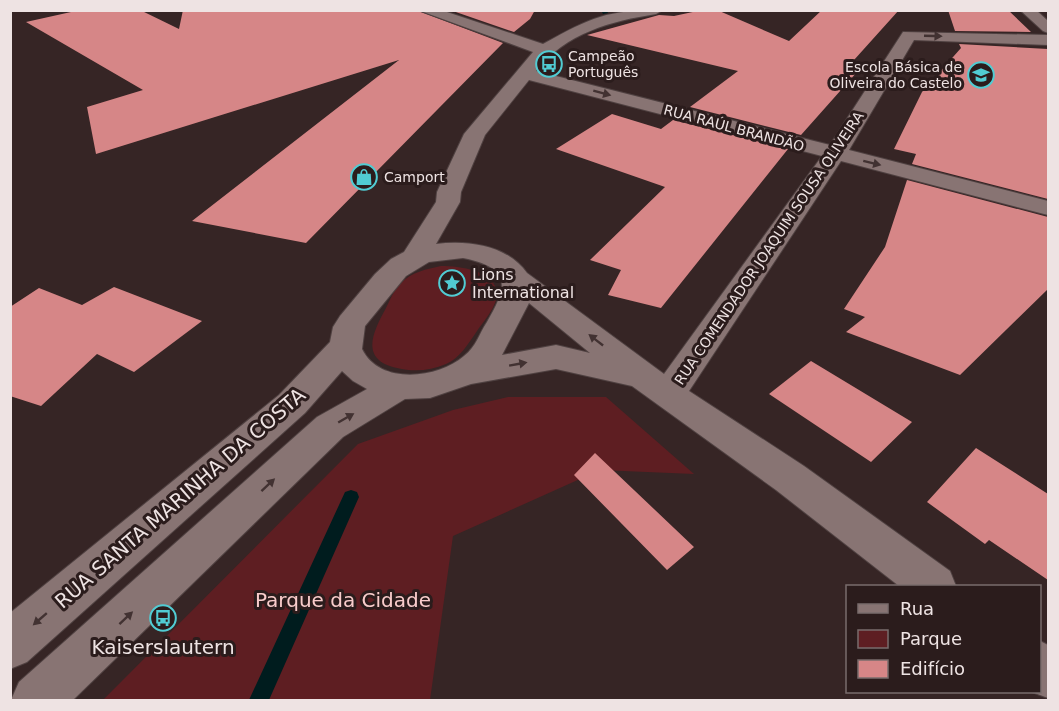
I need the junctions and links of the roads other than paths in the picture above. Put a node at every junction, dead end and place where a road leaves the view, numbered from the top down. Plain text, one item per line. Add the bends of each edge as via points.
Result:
1 (425, 10) edge
2 (656, 10) edge
3 (1027, 10) edge
4 (1048, 28) edge
5 (1048, 40) edge
6 (544, 50) junction
7 (525, 73) junction
8 (835, 154) junction
9 (448, 202) junction
10 (1048, 208) edge
11 (486, 255) junction
12 (415, 257) junction
13 (516, 278) junction
14 (345, 346) junction
15 (461, 374) junction
16 (400, 386) junction
17 (655, 386) junction
18 (933, 585) edge
19 (10, 645) edge
20 (37, 700) edge

1 - 6 street
2 - 6 street via 595,22
3 - 4 street
8 -> 5 street, RUA COMENDADOR JOAQUIM SOUSA OLIVEIRA via 909,35
6 - 7 street
7 -> 8 street, RUA RAÚL BRANDÃO
7 - 9 street via 475,134
8 -> 10 street, RUA RAÚL BRANDÃO
8 - 17 street, RUA COMENDADOR JOAQUIM SOUSA OLIVEIRA
9 - 11 street via 461,226
9 - 12 street
11 - 12 street via 455,250
11 - 13 street via 504,264
12 - 14 street via 395,269 349,327
13 - 15 street via 517,294 483,358
17 -> 13 street
14 - 16 street via 353,364 372,379
14 -> 19 street, RUA SANTA MARINHA DA COSTA via 292,404
15 - 16 street via 432,385
15 -> 17 street via 556,357
20 -> 16 street via 330,427
17 - 18 street via 790,478

